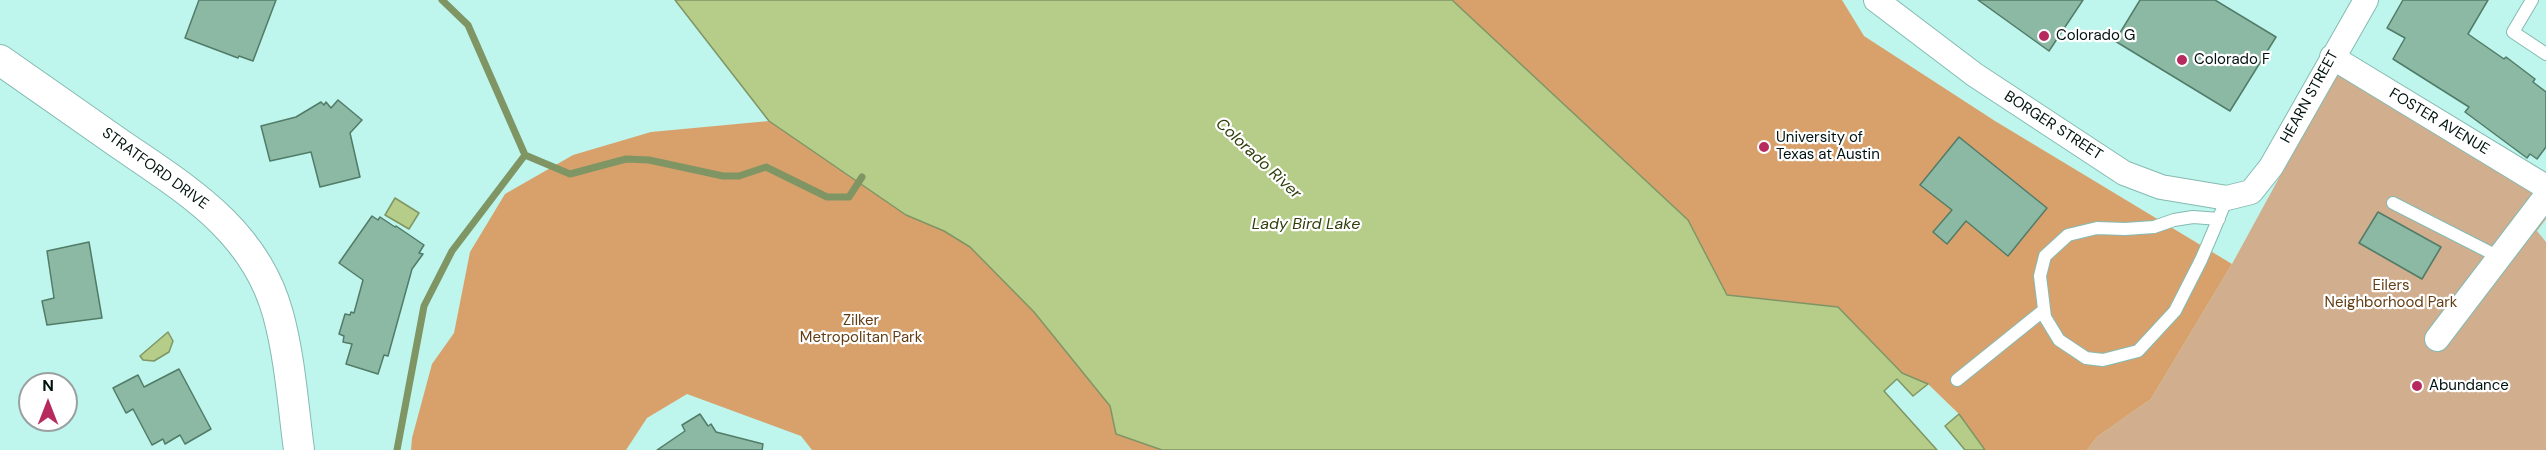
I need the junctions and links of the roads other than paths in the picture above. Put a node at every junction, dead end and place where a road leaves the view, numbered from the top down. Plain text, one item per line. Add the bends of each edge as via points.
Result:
1 (1876, 0) edge
2 (2366, 0) edge
3 (2532, 0) edge
4 (2546, 54) edge
5 (2332, 57) junction
6 (0, 60) edge
7 (2546, 187) edge
8 (2251, 192) joint
9 (2546, 196) edge
10 (2393, 203) dead end
11 (2223, 209) junction
12 (2499, 257) junction
13 (2044, 310) junction
14 (2437, 339) dead end
15 (1957, 380) dead end
16 (299, 450) edge

1 - 11 street, BORGER STREET via 1976,75 2124,173
2 - 5 street, HEARN STREET
3 - 4 lane via 2513,32
5 - 7 street, FOSTER AVENUE
5 - 8 street, HEARN STREET via 2271,167
6 - 16 street, STRATFORD DRIVE via 219,215 249,251 278,313
8 - 11 street, BORGER STREET
9 - 12 street
10 - 12 lane
11 - 13 lane via 2154,227 2097,228 2068,235 2044,256 2040,276
11 - 13 lane via 2175,311 2138,351 2103,360 2086,358 2059,340 2044,317
12 - 14 street
13 - 15 lane

